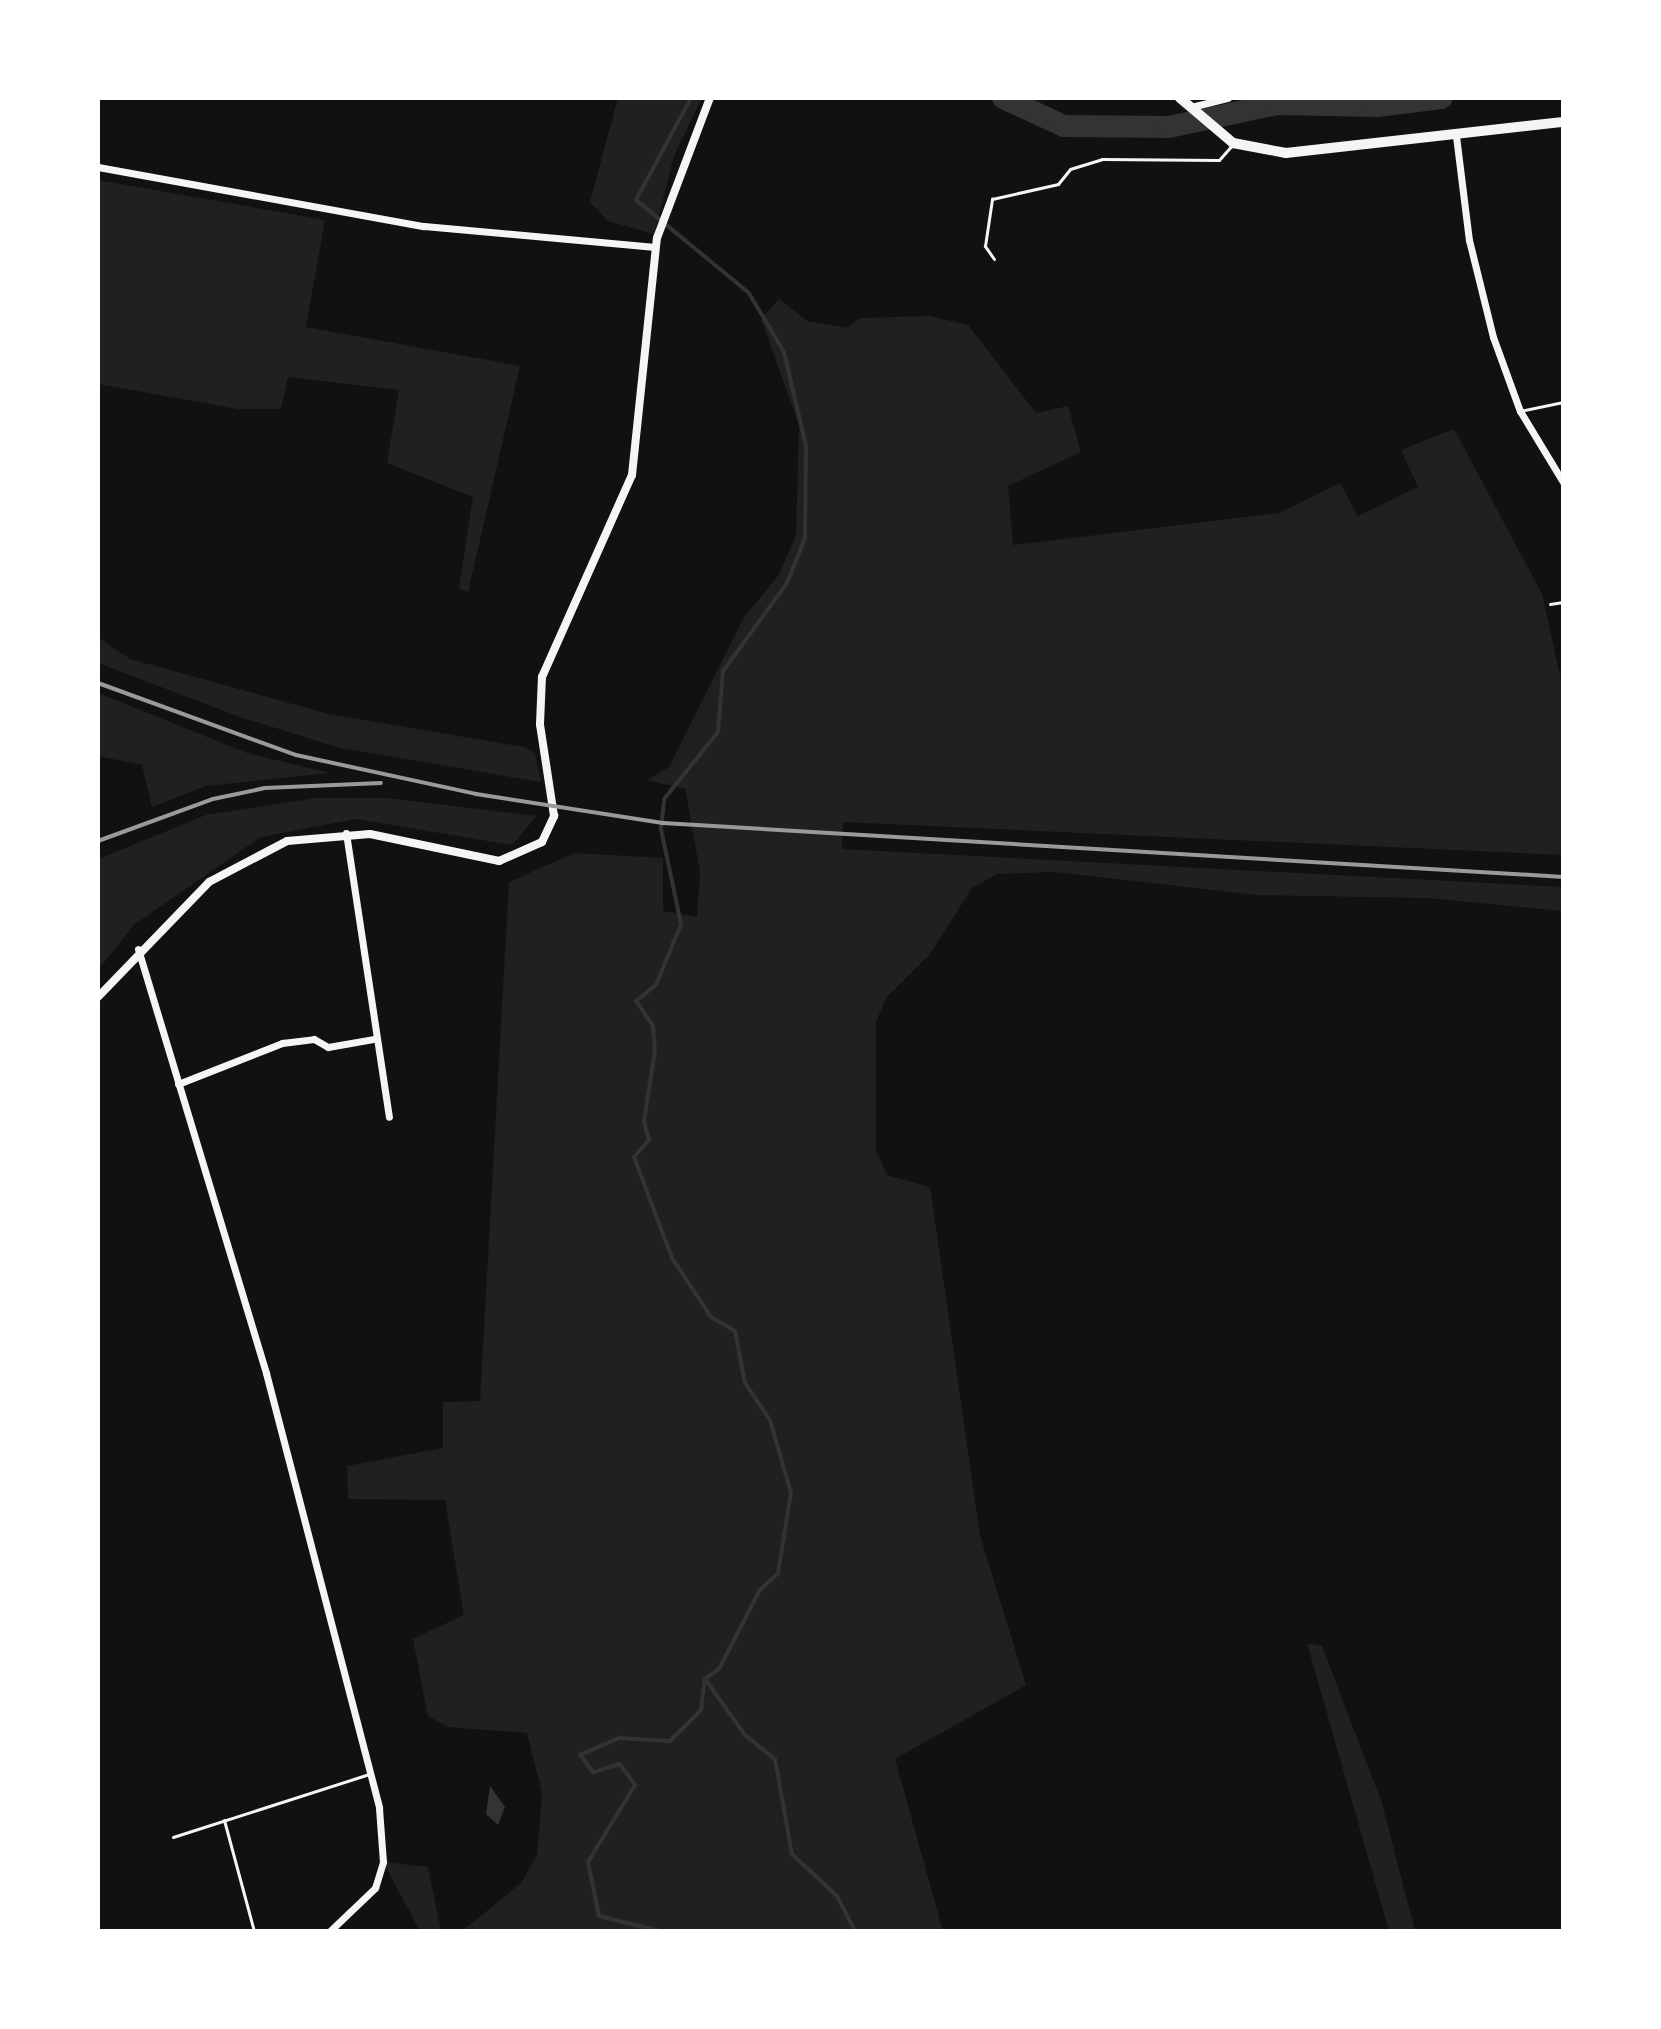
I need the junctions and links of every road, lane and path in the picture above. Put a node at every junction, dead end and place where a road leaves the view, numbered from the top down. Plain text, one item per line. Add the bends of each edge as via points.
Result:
1 (710, 98) edge
2 (1180, 98) edge
3 (1200, 98) edge
4 (1228, 98) edge
5 (1194, 110) junction
6 (1563, 122) edge
7 (1456, 136) junction
8 (1233, 143) junction
9 (98, 167) edge
10 (656, 242) junction
11 (994, 259) dead end
12 (1563, 402) edge
13 (1520, 411) junction
14 (1563, 482) edge
15 (1563, 602) edge
16 (1550, 604) dead end
17 (346, 833) junction
18 (138, 949) junction
19 (98, 997) edge
20 (374, 1039) junction
21 (178, 1084) junction
22 (389, 1117) dead end
23 (369, 1774) junction
24 (224, 1820) junction
25 (173, 1837) dead end
26 (254, 1931) edge
27 (330, 1931) edge

1 - 10 street
2 - 5 main road
3 - 5 street
4 - 5 street
5 - 8 main road
6 - 7 main road
7 - 8 main road via 1286,153
7 - 13 street via 1469,240
8 - 11 lane via 1219,160 1102,159 1070,169 1058,184 992,199 985,246
9 - 10 street via 424,226
10 - 17 street via 641,444 542,677 540,724 554,816 533,850 499,861
12 - 13 lane
13 - 14 street
15 - 16 lane
17 - 18 street via 249,856 209,882
17 - 20 street
18 - 19 street
18 - 21 street
20 - 21 street via 328,1047 314,1039 282,1043
20 - 22 street
21 - 23 street via 266,1373
23 - 24 lane
23 - 27 street via 383,1862 359,1909
24 - 25 lane
24 - 26 lane

